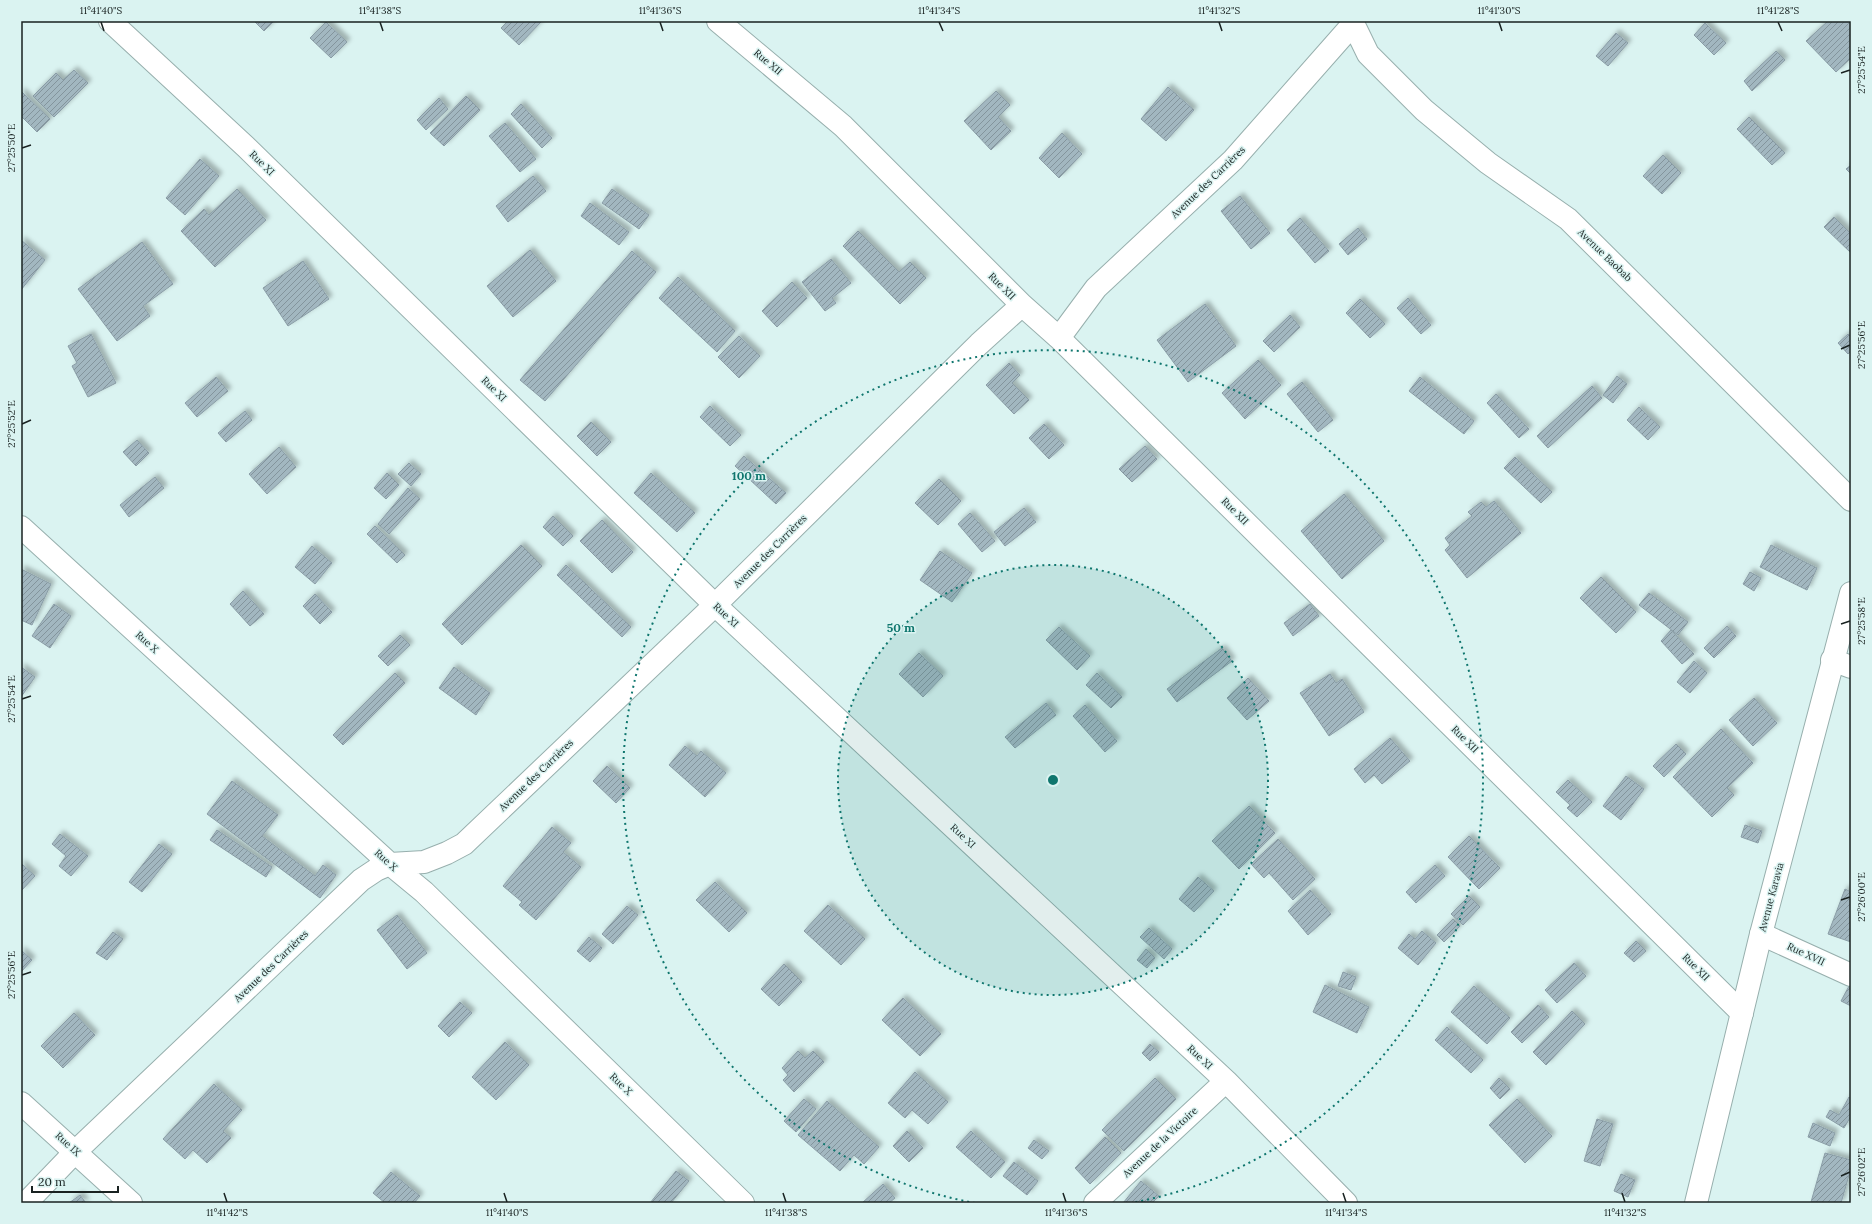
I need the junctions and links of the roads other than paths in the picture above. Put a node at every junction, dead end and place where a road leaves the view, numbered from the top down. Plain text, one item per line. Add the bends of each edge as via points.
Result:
1 (110, 21) edge
2 (718, 21) edge
3 (1353, 22) edge
4 (1022, 305) junction
5 (1059, 338) junction
6 (1851, 500) edge
7 (21, 527) edge
8 (1851, 593) edge
9 (715, 605) junction
10 (1842, 663) edge
11 (390, 864) junction
12 (1761, 934) junction
13 (1851, 975) edge
14 (1742, 1012) junction
15 (1226, 1081) junction
16 (21, 1103) edge
17 (76, 1152) junction
18 (26, 1203) edge
19 (131, 1203) edge
20 (743, 1203) edge
21 (1095, 1203) edge
22 (1346, 1203) edge
23 (1696, 1203) edge

1 - 9 street, Rue XI via 246,147
2 - 4 street, Rue XII via 843,126
3 - 5 street, Avenue des Carrières via 1233,160 1096,288
3 - 6 street, Avenue Baobab via 1368,54 1424,110 1488,163 1568,219
4 - 5 street, Rue XII
4 - 9 street, Avenue des Carrières via 979,344
5 - 14 street, Rue XII
7 - 11 street, Rue X
8 - 10 street, Avenue Karavia
9 - 11 street, Avenue des Carrières via 464,844 424,862
9 - 15 street, Rue XI
10 - 12 street, Avenue Karavia
11 - 17 street, Avenue des Carrières via 361,880
11 - 20 street, Rue X via 424,892
12 - 13 street, Rue XVII
12 - 14 street, Avenue Karavia
14 - 23 street, Avenue Karavia
15 - 21 street, Avenue de la Victoire
15 - 22 street, Rue XI
16 - 17 street, Rue IX
17 - 18 street, Avenue des Carrières
17 - 19 street, Rue IX

